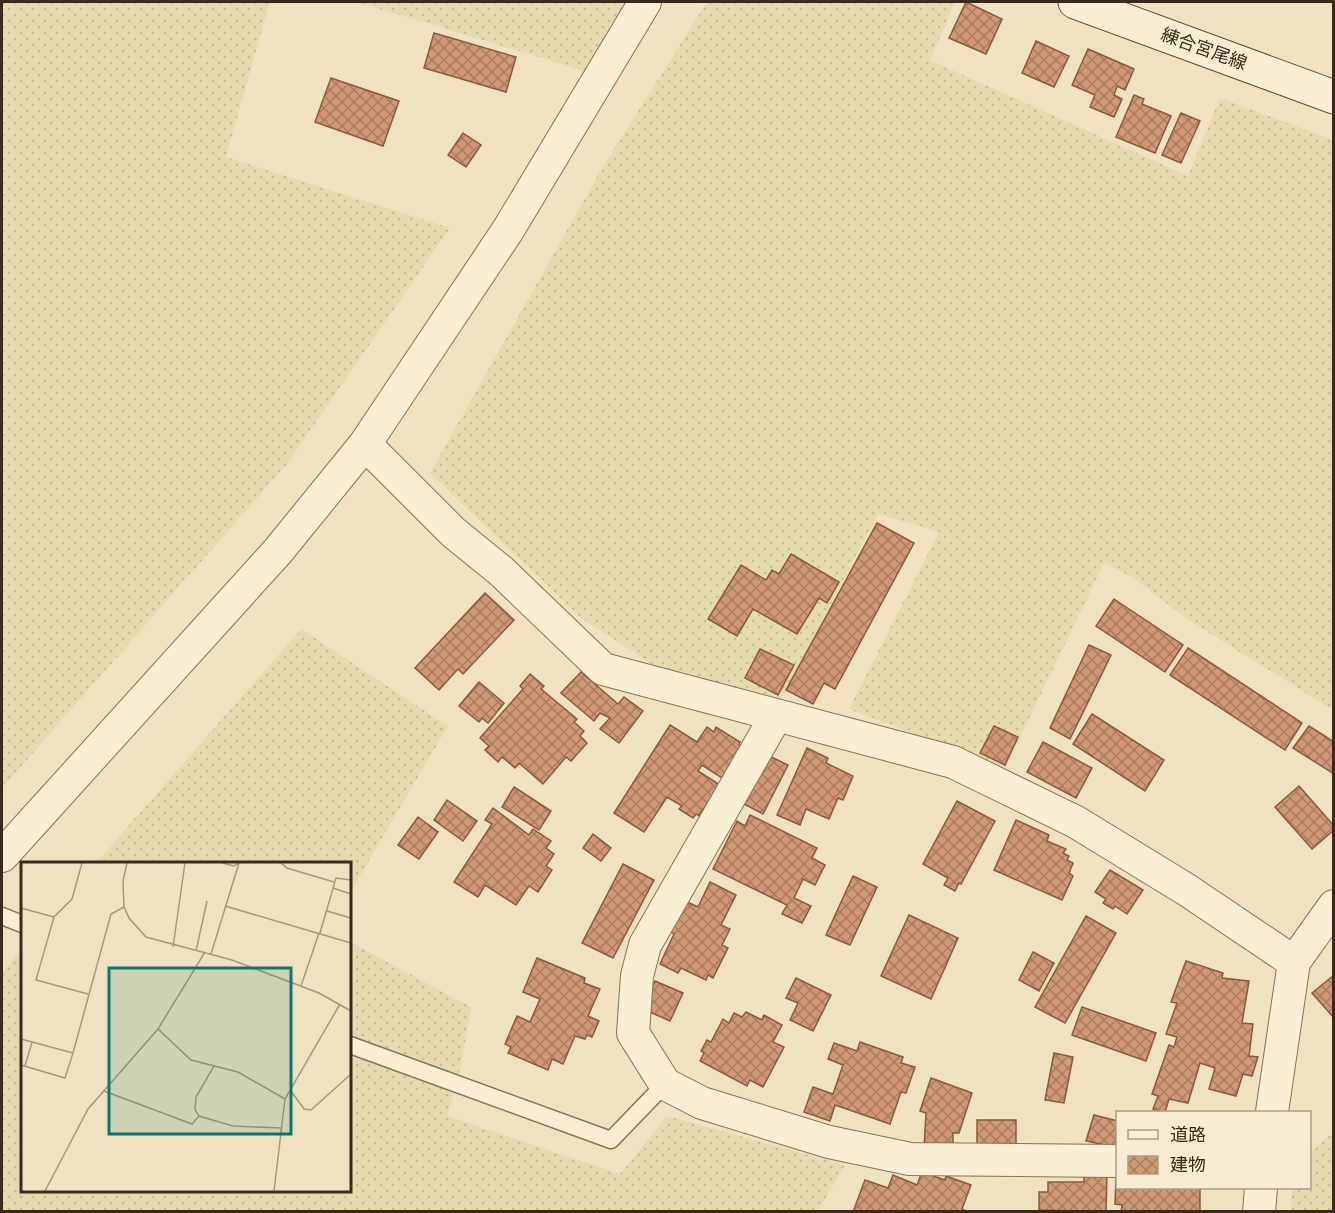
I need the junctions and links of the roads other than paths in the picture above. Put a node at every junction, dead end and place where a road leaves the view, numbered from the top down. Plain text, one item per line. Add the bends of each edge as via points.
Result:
1 (645, 2) edge
2 (1075, 2) edge
3 (1334, 97) edge
4 (365, 444) junction
5 (776, 716) junction
6 (2, 856) edge
7 (1334, 906) edge
8 (2, 916) edge
9 (21, 924) edge
10 (1294, 962) junction
11 (351, 1045) edge
12 (665, 1083) junction
13 (1272, 1111) edge
14 (1116, 1161) edge
15 (1261, 1189) edge
16 (1258, 1212) edge

1 - 4 street via 508,230
2 - 3 main road, 練合宮尾線
4 - 5 street via 453,532 603,669
4 - 6 street via 278,550
5 - 10 street via 953,762 1076,822
5 - 12 street via 645,945 637,975 633,1033
7 - 10 street
8 - 9 lane
10 - 13 street
11 - 12 lane via 611,1140
12 - 14 street via 713,1106 829,1142 910,1159
15 - 16 street

